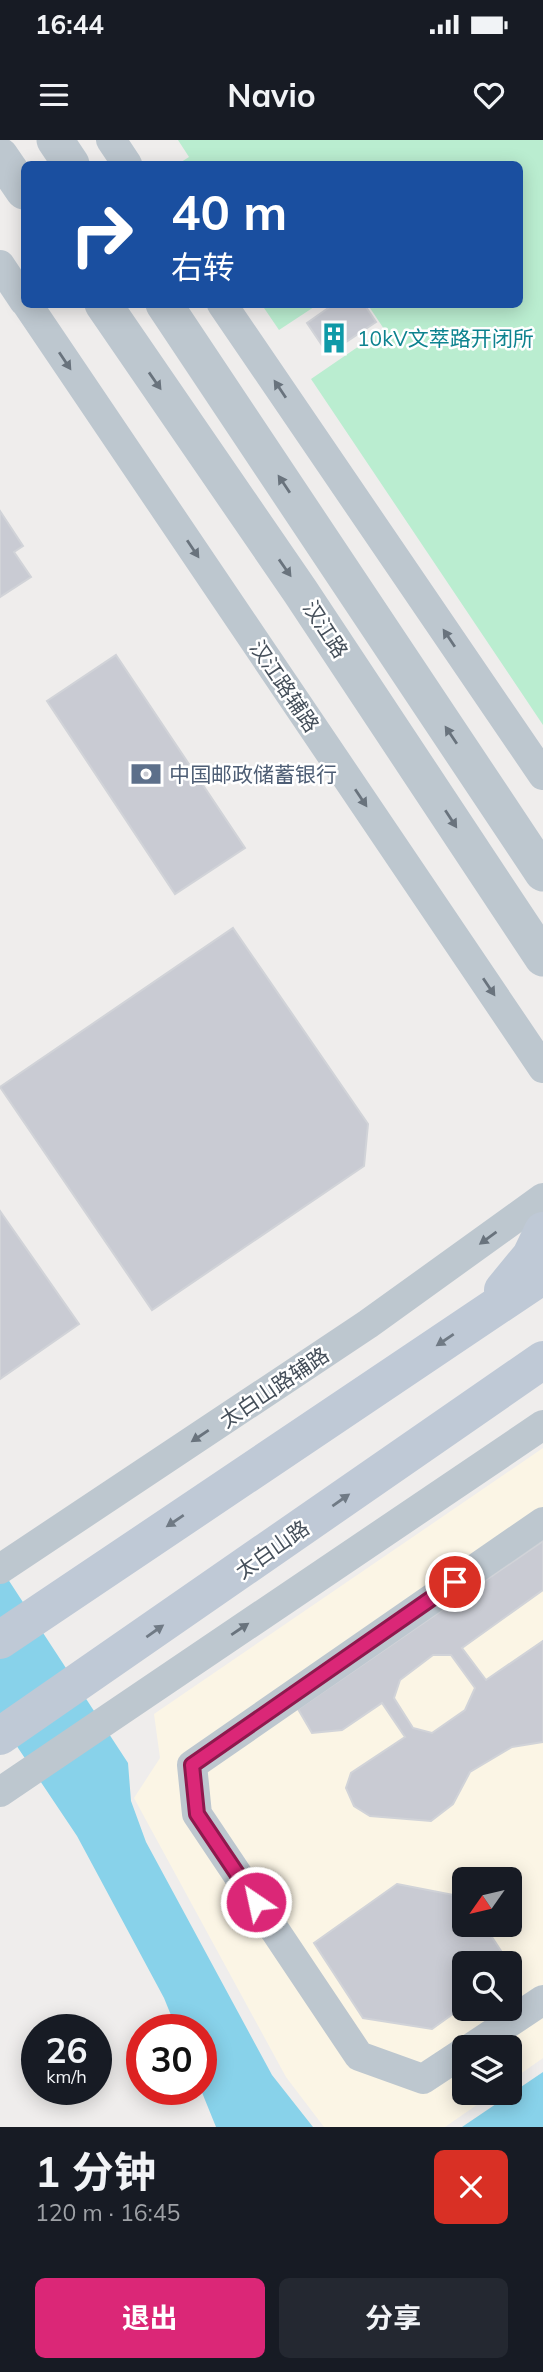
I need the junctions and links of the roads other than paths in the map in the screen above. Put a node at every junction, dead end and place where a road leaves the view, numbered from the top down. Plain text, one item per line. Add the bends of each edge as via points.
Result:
1 (55, 140) edge
2 (111, 140) edge
3 (0, 156) edge
4 (69, 161) edge
5 (125, 161) edge
6 (21, 187) edge
7 (0, 265) edge
8 (21, 296) edge
9 (29, 308) edge
10 (106, 308) edge
11 (167, 308) edge
12 (225, 308) edge
13 (543, 775) edge
14 (543, 873) edge
15 (543, 958) edge
16 (543, 1068) edge
17 (543, 1198) edge
18 (543, 1231) edge
19 (543, 1275) edge
20 (484, 1314) junction
21 (536, 1368) edge
22 (543, 1425) edge
23 (543, 1522) edge
24 (9, 1563) edge
25 (0, 1640) edge
26 (0, 1736) edge
27 (12, 1784) edge
28 (543, 2000) edge
29 (490, 2035) edge
30 (452, 2060) edge

1 - 4 street
2 - 5 street
3 - 6 street
7 - 8 street, 汉江路辅路
9 -> 16 street, 汉江路辅路
10 -> 15 street, 汉江路
14 -> 11 street
13 -> 12 street
17 -> 24 street, 太白山路辅路 via 368,1325
18 - 20 main road via 531,1256
19 - 20 main road
20 -> 25 main road
26 -> 21 main road, 太白山路
27 -> 22 street
23 - 30 street via 192,1765 197,1814 359,2056 423,2079
28 - 29 street

